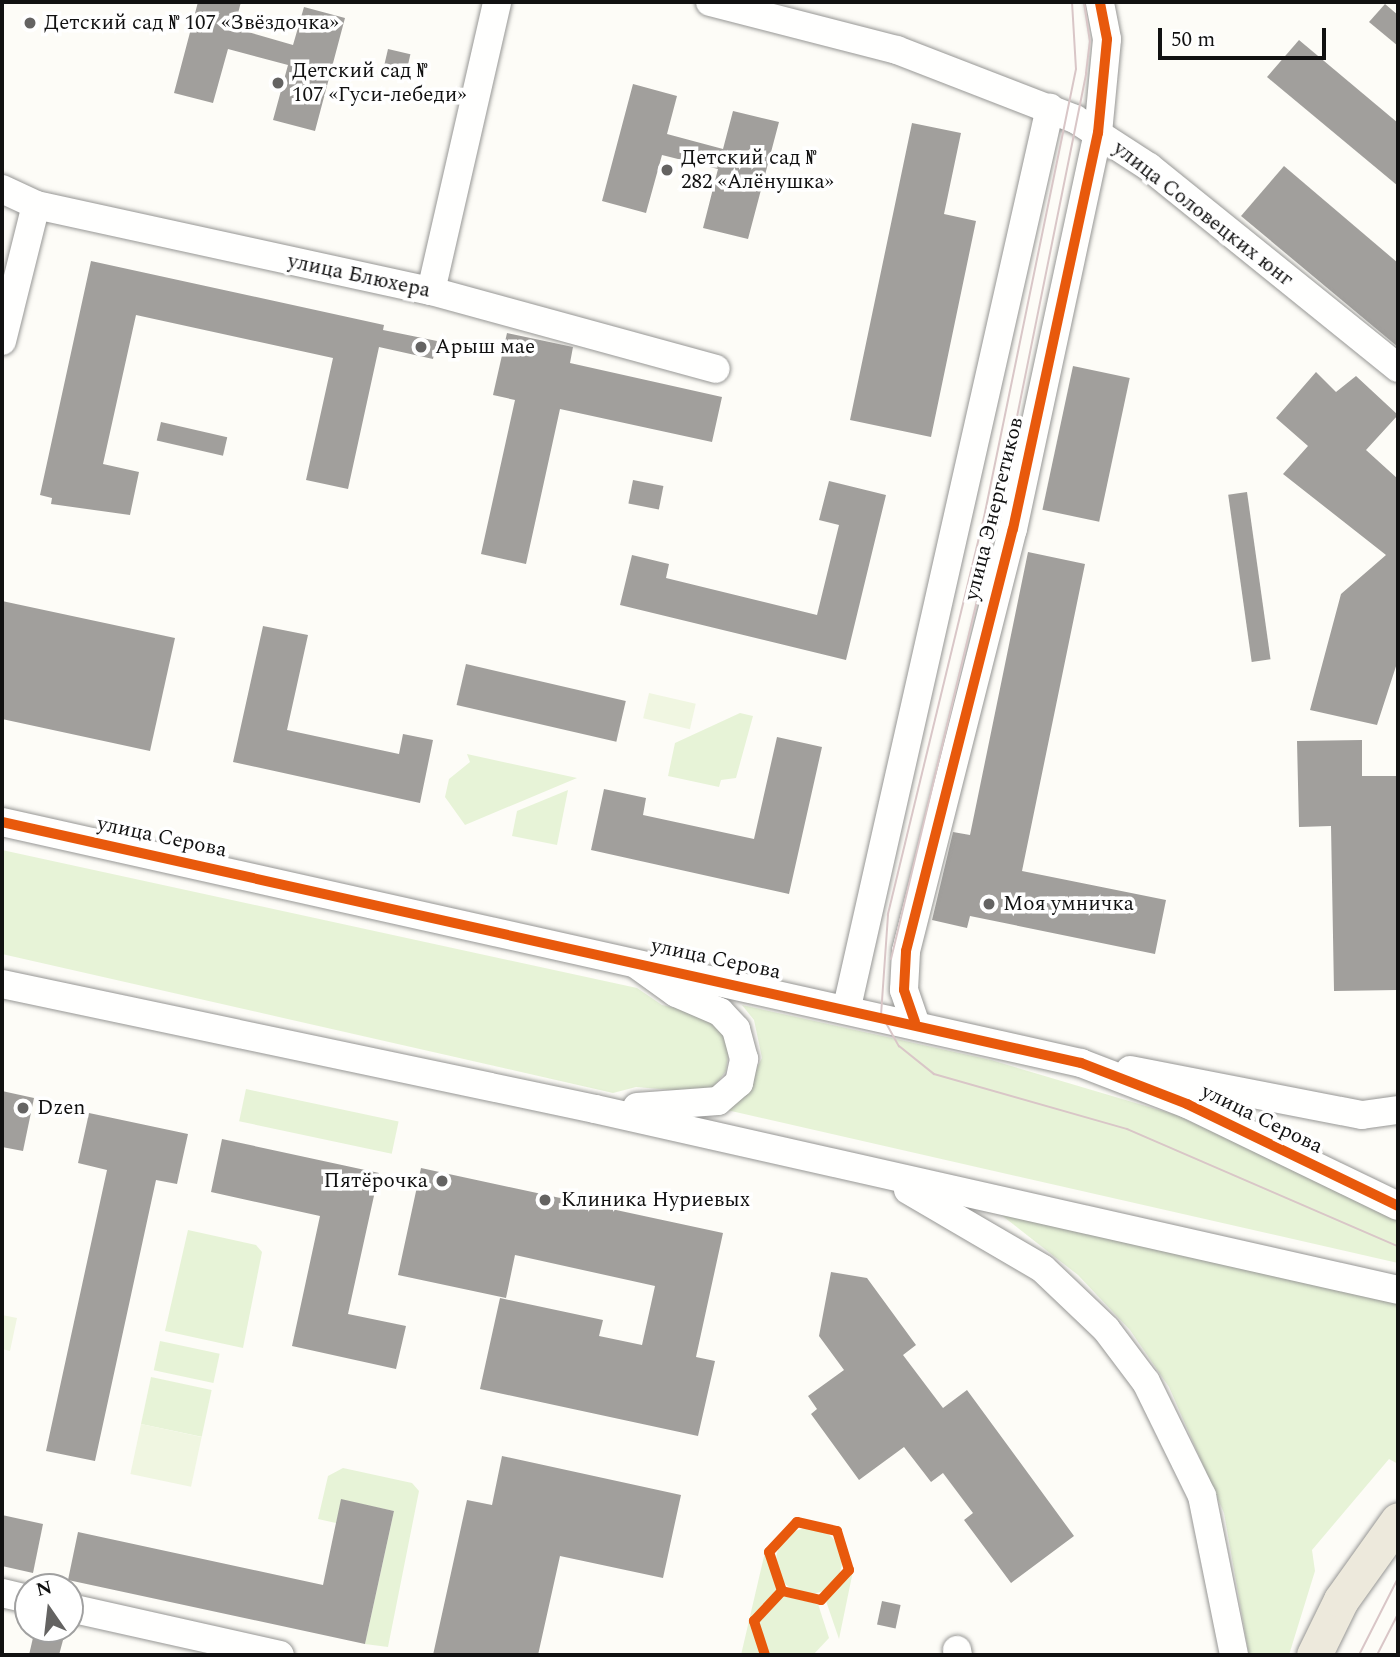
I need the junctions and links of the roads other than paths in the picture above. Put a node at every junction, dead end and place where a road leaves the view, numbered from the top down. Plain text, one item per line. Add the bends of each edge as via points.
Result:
1 (496, 2) edge
2 (710, 2) edge
3 (1100, 2) edge
4 (1050, 108) junction
5 (1098, 133) junction
6 (2, 189) edge
7 (36, 205) junction
8 (431, 292) junction
9 (2, 341) edge
10 (716, 369) dead end
11 (1398, 369) edge
12 (2, 822) edge
13 (629, 959) junction
14 (2, 984) edge
15 (847, 1007) junction
16 (915, 1023) junction
17 (1081, 1063) junction
18 (595, 1109) junction
19 (1398, 1110) edge
20 (881, 1175) junction
21 (1398, 1206) edge
22 (1398, 1290) edge
23 (1398, 1520) edge
24 (84, 1611) edge
25 (280, 1655) edge
26 (1234, 1655) edge
27 (1314, 1655) edge

1 - 8 street
2 - 4 street, улица Соловецких юнг via 897,50
3 - 5 street, улица Энергетиков via 1107,38
4 - 5 street, улица Соловецких юнг
4 - 15 street, улица Энергетиков
5 - 11 street, улица Соловецких юнг
5 - 16 street, улица Энергетиков via 1013,528 906,951 904,990
6 - 7 street, улица Блюхера
7 - 8 street, улица Блюхера
7 - 9 street
8 - 10 street, улица Блюхера
12 - 13 street, улица Серова
13 - 15 street, улица Серова
13 - 18 street via 676,993 720,1013 736,1029 743,1070 729,1094 706,1105
14 - 18 street
15 - 16 street, улица Серова
16 - 17 street, улица Серова
17 - 19 street, улица Серова via 1217,1083 1362,1115
17 - 21 street, улица Серова via 1187,1104
18 - 20 street
20 - 22 street
20 - 26 street via 1043,1269 1106,1329 1146,1382 1202,1496
23 - 27 main road via 1341,1600
24 - 25 street

